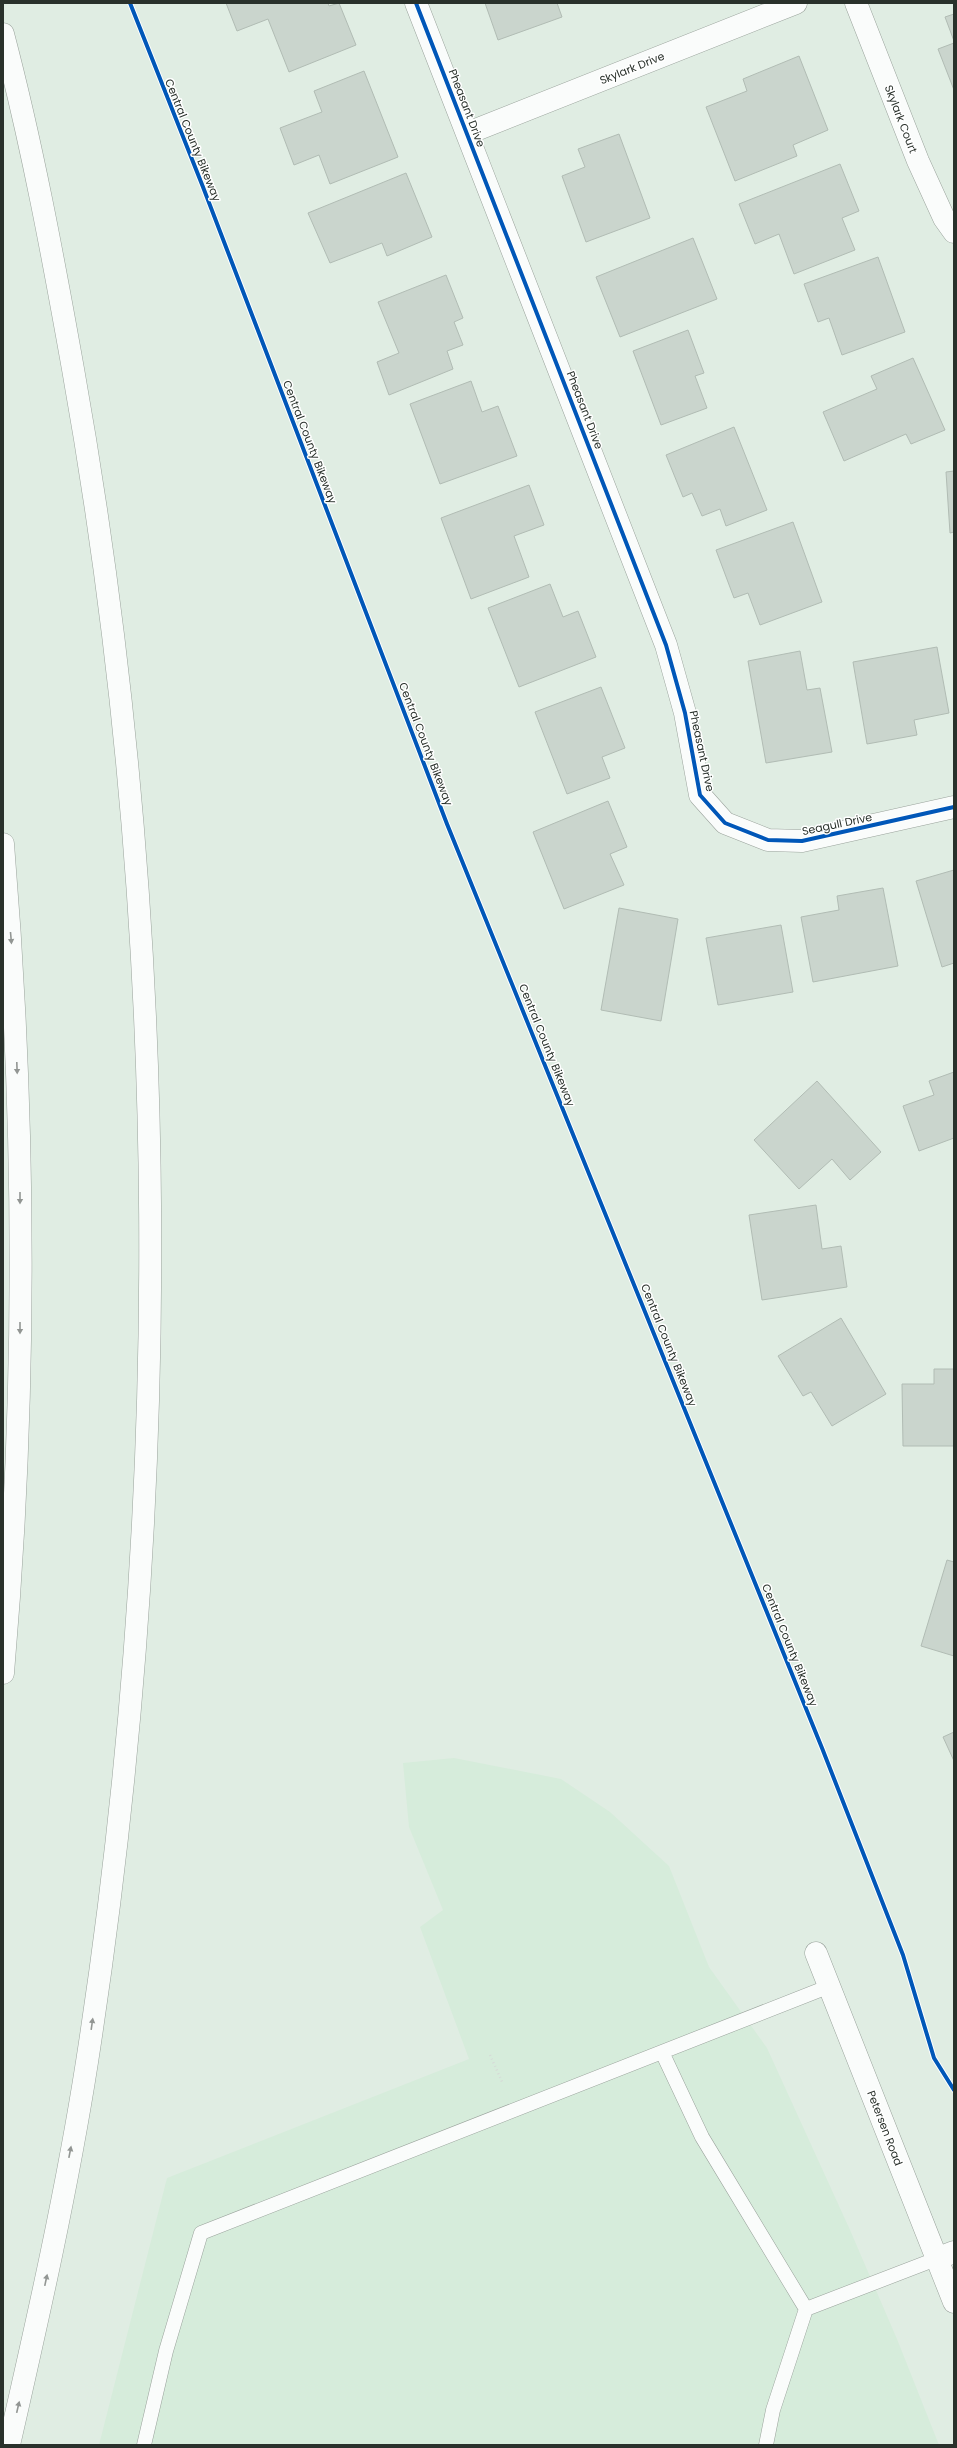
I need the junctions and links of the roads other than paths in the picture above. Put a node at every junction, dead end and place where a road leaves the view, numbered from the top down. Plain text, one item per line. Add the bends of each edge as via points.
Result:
1 (416, 3) edge
2 (796, 3) edge
3 (856, 3) edge
4 (3, 34) edge
5 (468, 133) junction
6 (954, 232) edge
7 (954, 807) edge
8 (725, 822) joint
9 (3, 844) edge
10 (3, 1673) edge
11 (816, 1953) dead end
12 (830, 1986) junction
13 (662, 2052) junction
14 (945, 2256) edge
15 (954, 2302) edge
16 (806, 2309) junction
17 (9, 2445) edge
18 (144, 2445) edge
19 (766, 2445) edge

1 - 5 main road, Pheasant Drive
2 - 5 main road, Skylark Drive
3 - 6 main road, Skylark Court via 918,161 944,218
17 -> 4 main road via 47,2275 87,2064 123,1794 137,1628 150,1388 150,1150 144,964 122,703 88,453 48,229
5 - 8 main road, Pheasant Drive via 666,645 685,713 700,795
7 - 8 main road, Seagull Drive via 802,841 768,840
9 -> 10 main road via 14,971 20,1168 20,1387
11 - 12 main road, Petersen Road
12 - 13 lane
12 - 14 main road, Petersen Road
13 - 16 lane via 702,2137
13 - 18 lane via 201,2233 166,2351
14 - 15 main road, Petersen Road
14 - 16 lane
16 - 19 lane via 772,2410

